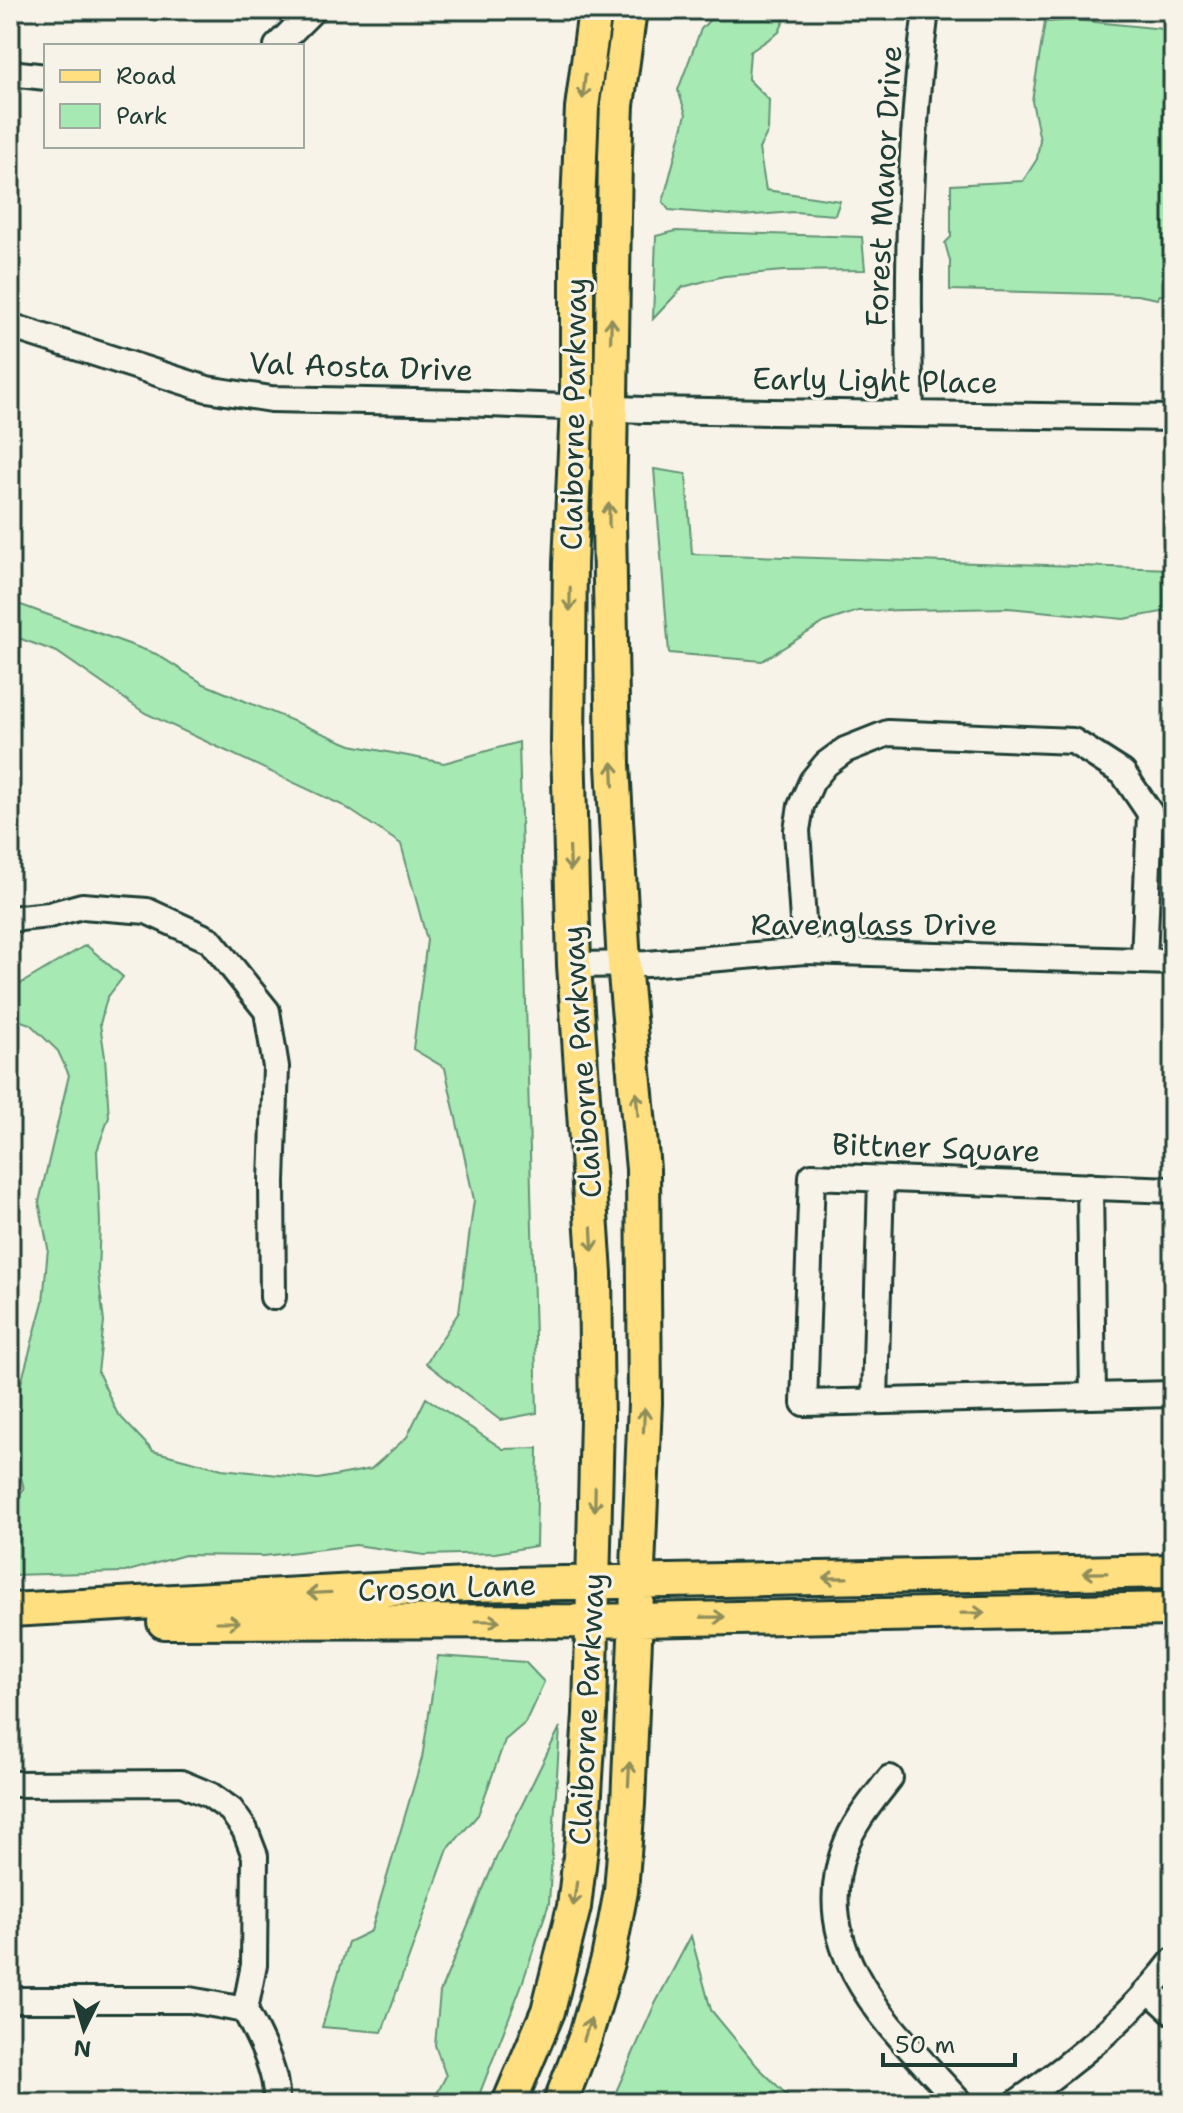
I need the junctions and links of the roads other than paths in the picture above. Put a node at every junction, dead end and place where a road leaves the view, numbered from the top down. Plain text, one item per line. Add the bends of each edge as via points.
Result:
1 (313, 10) edge
2 (595, 10) edge
3 (630, 10) edge
4 (926, 10) edge
5 (279, 44) edge
6 (10, 73) edge
7 (44, 77) edge
8 (10, 326) edge
9 (577, 406) junction
10 (609, 408) junction
11 (911, 413) junction
12 (1173, 418) edge
13 (10, 919) edge
14 (805, 951) junction
15 (1144, 961) junction
16 (1173, 962) edge
17 (624, 964) junction
18 (574, 965) junction
19 (881, 1179) junction
20 (1090, 1186) junction
21 (1173, 1190) edge
22 (273, 1297) dead end
23 (1173, 1394) edge
24 (1093, 1396) junction
25 (875, 1400) junction
26 (1173, 1571) edge
27 (593, 1582) junction
28 (635, 1582) junction
29 (1173, 1609) edge
30 (10, 1610) edge
31 (635, 1619) junction
32 (591, 1621) junction
33 (10, 1622) edge
34 (890, 1778) dead end
35 (10, 1784) edge
36 (1173, 1961) edge
37 (1150, 1991) junction
38 (10, 2000) edge
39 (245, 2010) junction
40 (1173, 2012) edge
41 (276, 2103) edge
42 (509, 2103) edge
43 (560, 2103) edge
44 (960, 2103) edge
45 (1016, 2103) edge

1 - 5 street
2 -> 9 main road, Claiborne Parkway via 582,108
10 -> 3 main road, Claiborne Parkway via 617,105
4 - 11 street, Forest Manor Drive via 910,182
6 - 7 street
8 - 9 street, Val Aosta Drive via 174,379 250,397
9 - 10 street, Early Light Place
9 -> 18 main road, Claiborne Parkway via 568,728
10 - 11 street, Early Light Place
17 -> 10 main road, Claiborne Parkway via 613,765
11 - 12 street, Early Light Place
13 - 22 street via 82,906 147,911 210,940 267,1011 276,1067
14 - 15 street, Ravenglass Drive
14 - 15 street via 797,830 801,806 826,764 845,750 888,733 1073,741 1123,773 1150,813
14 - 17 street, Ravenglass Drive
15 - 16 street, Ravenglass Drive
17 - 18 street, Ravenglass Drive
28 -> 17 main road, Claiborne Parkway via 645,1403 644,1211
18 -> 27 main road, Claiborne Parkway via 595,1273
19 - 20 street, Bittner Square
19 - 25 street
19 - 25 street, Bittner Square via 812,1176 806,1301 804,1403
20 - 21 street, Bittner Square
20 - 24 street
23 - 24 street, Bittner Square
24 - 25 street, Bittner Square
26 -> 28 main road, Croson Lane
27 - 28 main road, Croson Lane
27 -> 30 main road, Croson Lane
27 - 32 main road, Claiborne Parkway
28 - 31 main road, Claiborne Parkway
31 -> 29 main road, Croson Lane
31 - 32 main road, Croson Lane
43 -> 31 main road, Claiborne Parkway via 608,1959 621,1891
33 -> 32 main road, Croson Lane
32 -> 42 main road, Claiborne Parkway via 590,1714 574,1907 548,2011
34 - 44 street via 863,1812 845,1848 835,1887 840,1936 847,1960 875,2007
35 - 39 street via 181,1783 231,1810 255,1856 254,1965
36 - 37 street
37 - 40 street
37 - 45 street via 1057,2075
38 - 39 street via 190,2000
39 - 41 street via 267,2056

